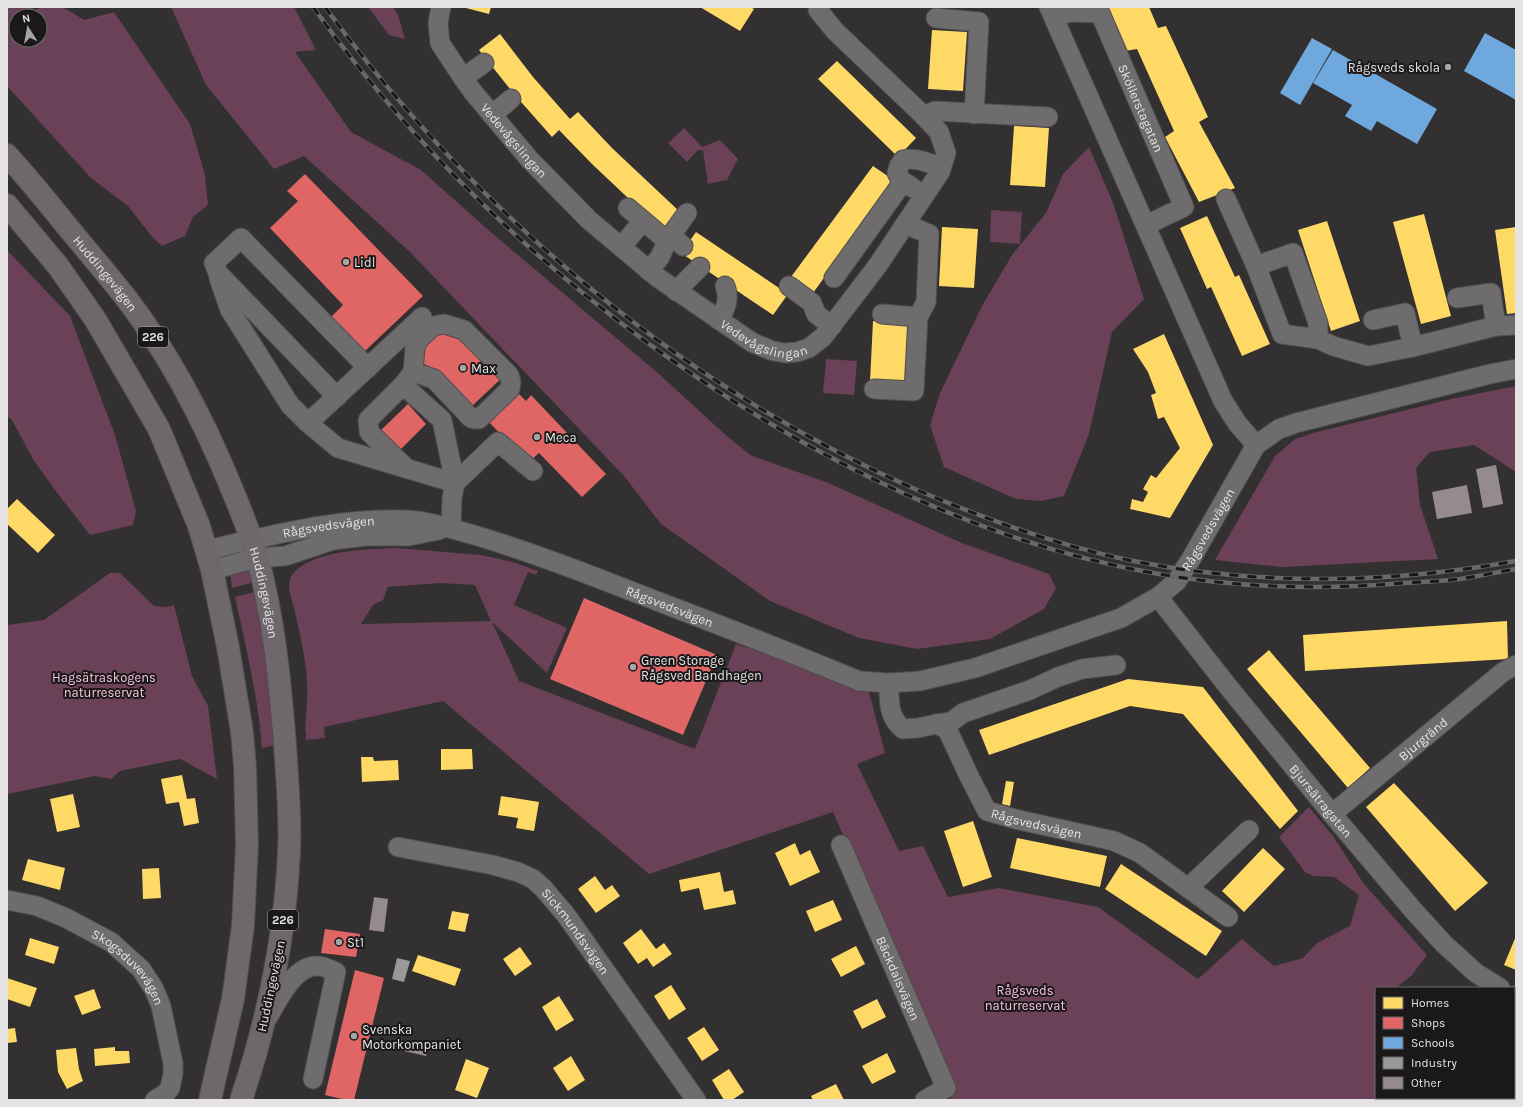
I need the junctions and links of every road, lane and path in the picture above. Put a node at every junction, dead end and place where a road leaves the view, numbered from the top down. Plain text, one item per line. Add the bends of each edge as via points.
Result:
1 (441, 7) edge
2 (817, 8) edge
3 (1052, 11) edge
4 (936, 18) dead end
5 (484, 64) dead end
6 (463, 78) junction
7 (511, 99) dead end
8 (974, 114) junction
9 (492, 115) junction
10 (924, 116) junction
11 (1048, 117) dead end
12 (9, 156) edge
13 (941, 168) junction
14 (903, 182) junction
15 (924, 196) junction
16 (1226, 199) dead end
17 (628, 208) dead end
18 (10, 209) edge
19 (687, 213) dead end
20 (643, 221) junction
21 (905, 224) junction
22 (1146, 225) junction
23 (674, 241) junction
24 (621, 247) junction
25 (1256, 266) junction
26 (700, 267) dead end
27 (649, 271) junction
28 (218, 273) junction
29 (834, 278) dead end
30 (725, 286) dead end
31 (676, 291) junction
32 (788, 294) dead end
33 (1457, 298) dead end
34 (882, 314) dead end
35 (422, 317) dead end
36 (918, 317) junction
37 (719, 320) junction
38 (1373, 320) dead end
39 (1516, 325) edge
40 (832, 326) junction
41 (1496, 326) junction
42 (1318, 339) junction
43 (1413, 347) junction
44 (368, 368) junction
45 (1516, 369) edge
46 (408, 378) junction
47 (874, 389) dead end
48 (337, 397) junction
49 (308, 423) junction
50 (1256, 445) junction
51 (406, 468) junction
52 (533, 471) dead end
53 (455, 483) junction
54 (451, 528) junction
55 (254, 549) junction
56 (209, 560) junction
57 (1158, 597) junction
58 (1116, 665) dead end
59 (1516, 665) edge
60 (889, 683) junction
61 (936, 724) junction
62 (1332, 814) junction
63 (1249, 830) dead end
64 (841, 845) dead end
65 (398, 847) dead end
66 (1188, 888) junction
67 (7, 900) edge
68 (1228, 916) dead end
69 (1498, 987) edge
70 (265, 1022) junction
71 (313, 1079) dead end
72 (160, 1097) edge
73 (210, 1100) edge
74 (241, 1100) edge
75 (696, 1100) edge
76 (924, 1100) edge

1 - 6 street, Vedevågslingan via 438,23 440,43
2 - 10 street, Vedevågslingan via 835,31
3 - 22 street, Sköllerstagatan
3 - 22 street, Sköllerstagatan via 1100,13 1184,207
4 - 8 street via 979,22
5 - 6 street
6 - 9 street, Vedevågslingan
7 - 9 street
8 - 10 street via 935,111
8 - 11 street
9 - 24 street, Vedevågslingan via 540,171 589,220
10 - 13 street, Vedevågslingan via 939,132 946,153
12 - 55 main road, Huddingevägen / 226 via 126,298 151,334 201,420 224,470
13 - 14 street via 918,160 903,160 897,173
13 - 15 street, Vedevågslingan
14 - 15 street
14 - 29 street
15 - 21 street, Vedevågslingan
16 - 25 street
17 - 20 street
18 - 56 main road via 58,266 95,319 159,429
19 - 23 street
20 - 23 street
20 - 24 street
21 - 36 street via 929,234 926,302
21 - 40 street, Vedevågslingan
22 - 50 street, Sköllerstagatan via 1223,401
23 - 27 street
24 - 27 street, Vedevågslingan
25 - 42 street via 1282,334
25 - 42 street via 1293,253 1318,323
26 - 31 street
27 - 31 street, Vedevågslingan
28 - 44 street via 214,263 241,238
28 - 48 street
28 - 49 street via 230,310 290,405
30 - 37 street via 728,294 726,307
31 - 37 street, Vedevågslingan
32 - 40 street via 812,303 816,314
33 - 41 street via 1491,293
34 - 36 street
35 - 44 street
36 - 47 street via 914,391
37 - 40 street, Vedevågslingan via 753,343 773,352 785,353 809,348
38 - 43 street via 1405,313
39 - 41 street
41 - 43 street
42 - 43 street via 1368,356
44 - 48 street
45 - 50 street, Rågsvedsvägen via 1296,423 1279,429
46 - 46 street via 434,379 471,418 475,419 479,419 510,389 512,382 510,375 464,330 444,324 433,326 418,340
46 - 51 street via 368,420 369,432
46 - 53 street via 442,420
48 - 49 street
49 - 51 street via 338,448
50 - 57 street, Rågsvedsvägen via 1191,560 1177,581
51 - 53 street
52 - 53 street via 498,442
53 - 54 street
54 - 55 street, Rågsvedsvägen via 409,520 367,520 293,531
54 - 60 street, Rågsvedsvägen via 506,544 573,569 859,681
55 - 56 street, Rågsvedsvägen
55 - 70 main road, Huddingevägen / 226 via 278,662 289,797 286,896
56 - 73 main road via 228,647 242,732 247,845 243,926 233,998
57 - 60 street, Rågsvedsvägen via 1121,618 975,668 920,681
57 - 62 street, Bjursätragatan
58 - 61 street via 1082,669 963,713 952,722
59 - 62 street, Bjurgränd via 1503,672
60 - 61 street via 891,713 896,724 903,730
61 - 66 street, Rågsvedsvägen via 947,729 987,810 1015,820 1114,841 1140,854
62 - 69 street, Bjursätragatan via 1444,944 1476,973
63 - 66 street
64 - 76 street, Bäckdalsvägen via 946,1088
65 - 75 street, Sickmundsvägen via 493,865 533,879 566,915
66 - 68 street, Rågsvedsvägen
67 - 72 street, Skogsduvevägen via 37,906 66,918 111,942 141,970 154,988 169,1040 172,1081
70 - 71 street via 288,984 297,975 318,966 336,972
70 - 74 main road, Huddingevägen / 226

